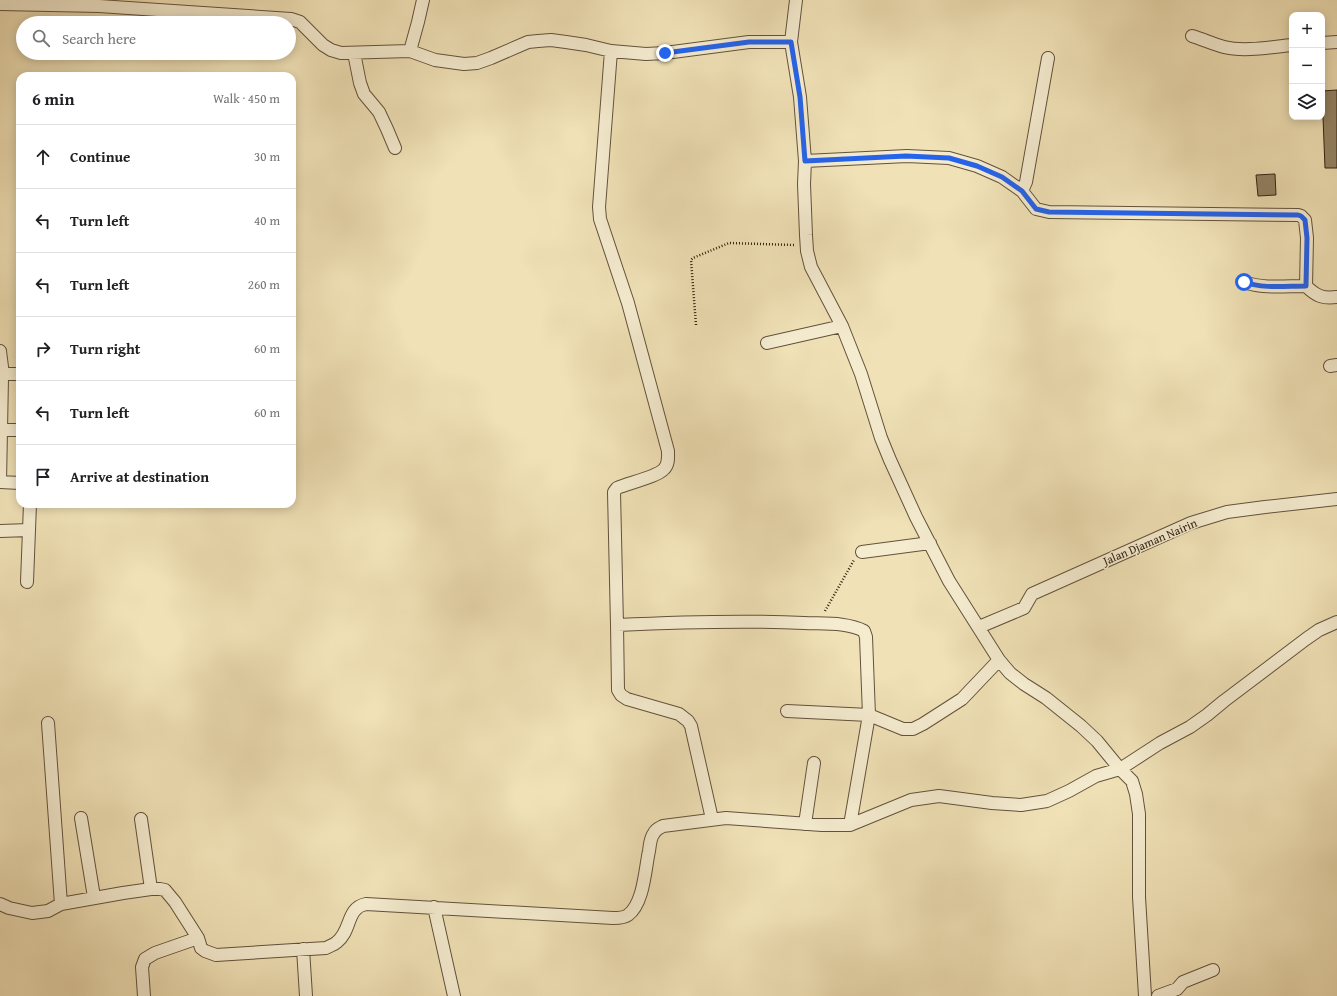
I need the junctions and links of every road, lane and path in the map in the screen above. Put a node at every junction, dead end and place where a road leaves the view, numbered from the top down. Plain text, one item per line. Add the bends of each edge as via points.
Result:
1 (423, 0) edge
2 (796, 0) edge
3 (0, 4) edge
4 (247, 16) edge
5 (296, 21) edge
6 (1192, 36) dead end
7 (791, 42) junction
8 (1337, 42) edge
9 (1325, 43) edge
10 (1289, 45) edge
11 (410, 51) junction
12 (611, 51) junction
13 (354, 53) junction
14 (1048, 58) dead end
15 (395, 148) dead end
16 (805, 161) junction
17 (1022, 191) junction
18 (807, 246) junction
19 (1244, 282) dead end
20 (1306, 286) junction
21 (1337, 297) edge
22 (696, 325) dead end
23 (842, 326) junction
24 (767, 343) dead end
25 (0, 351) edge
26 (16, 374) edge
27 (3, 375) junction
28 (1, 430) edge
29 (16, 430) edge
30 (0, 482) edge
31 (16, 483) edge
32 (1337, 499) edge
33 (30, 508) edge
34 (29, 530) junction
35 (0, 531) edge
36 (930, 543) junction
37 (862, 552) joint
38 (27, 582) dead end
39 (1337, 622) edge
40 (818, 623) junction
41 (617, 625) junction
42 (979, 627) junction
43 (999, 660) junction
44 (787, 711) dead end
45 (869, 715) junction
46 (48, 722) dead end
47 (814, 763) dead end
48 (1120, 769) junction
49 (81, 818) dead end
50 (140, 819) dead end
51 (712, 819) junction
52 (805, 824) junction
53 (850, 825) junction
54 (151, 889) junction
55 (94, 897) junction
56 (0, 904) edge
57 (61, 904) junction
58 (434, 907) junction
59 (198, 938) junction
60 (303, 949) junction
61 (1213, 970) dead end
62 (144, 996) edge
63 (306, 996) edge
64 (454, 996) edge
65 (1145, 996) edge
66 (1158, 996) edge

1 - 11 street
2 - 7 street
3 - 4 street via 99,6
5 - 13 street via 322,45 341,53
6 - 10 street via 1230,48
7 - 12 street via 749,42 646,54
7 - 16 street via 800,97
8 - 9 street
11 - 12 street via 435,60 464,64 477,63 528,42 538,41 551,40
11 - 13 street
12 - 41 street via 600,220 628,303 668,450 664,470 617,488 614,492
13 - 15 street via 364,94 379,112
14 - 17 street via 1026,182
16 - 17 street via 906,156 949,158 1002,177
16 - 18 street via 804,214
17 - 20 street via 1036,209 1049,212 1301,216 1305,220 1307,238
18 - 22 path via 729,243 693,258 691,260
18 - 23 street via 811,267
19 - 20 street via 1267,286
20 - 21 street via 1320,297
23 - 24 street
23 - 36 street via 861,374 881,438
25 - 27 street
26 - 27 street
27 - 28 street
28 - 29 street
28 - 30 street
30 - 31 street
32 - 42 street, Jalan Djaman Nairin via 1227,512 1191,522 1032,594 1024,608
33 - 34 street
34 - 35 street
34 - 38 street
36 - 37 street
36 - 42 street via 949,581
37 - 40 path via 855,558
39 - 48 street via 1306,639 1202,719
40 - 41 street via 717,621
40 - 45 street via 856,627 864,631
41 - 51 street via 618,690 627,699 678,714 688,721
42 - 43 street
43 - 45 street via 962,699 913,729 903,729
43 - 48 street via 1010,673 1081,726
44 - 45 street
45 - 53 street
46 - 57 street
47 - 52 street
48 - 53 street via 1096,776 1047,801 1034,804 1014,805 939,796 926,797 911,800
48 - 65 street via 1132,781 1139,814 1139,897
49 - 55 street
50 - 54 street
51 - 52 street
51 - 58 street via 657,829 651,839 638,902 622,917
52 - 53 street
54 - 55 street
54 - 59 street via 164,890 171,896
55 - 57 street
56 - 57 street via 32,914 48,911
58 - 60 street via 366,904 359,906 354,910 348,928 337,943 326,948
58 - 64 street
59 - 60 street via 201,948 216,955
59 - 62 street via 155,953 145,960 142,966
60 - 63 street
61 - 66 street via 1183,982 1178,989

